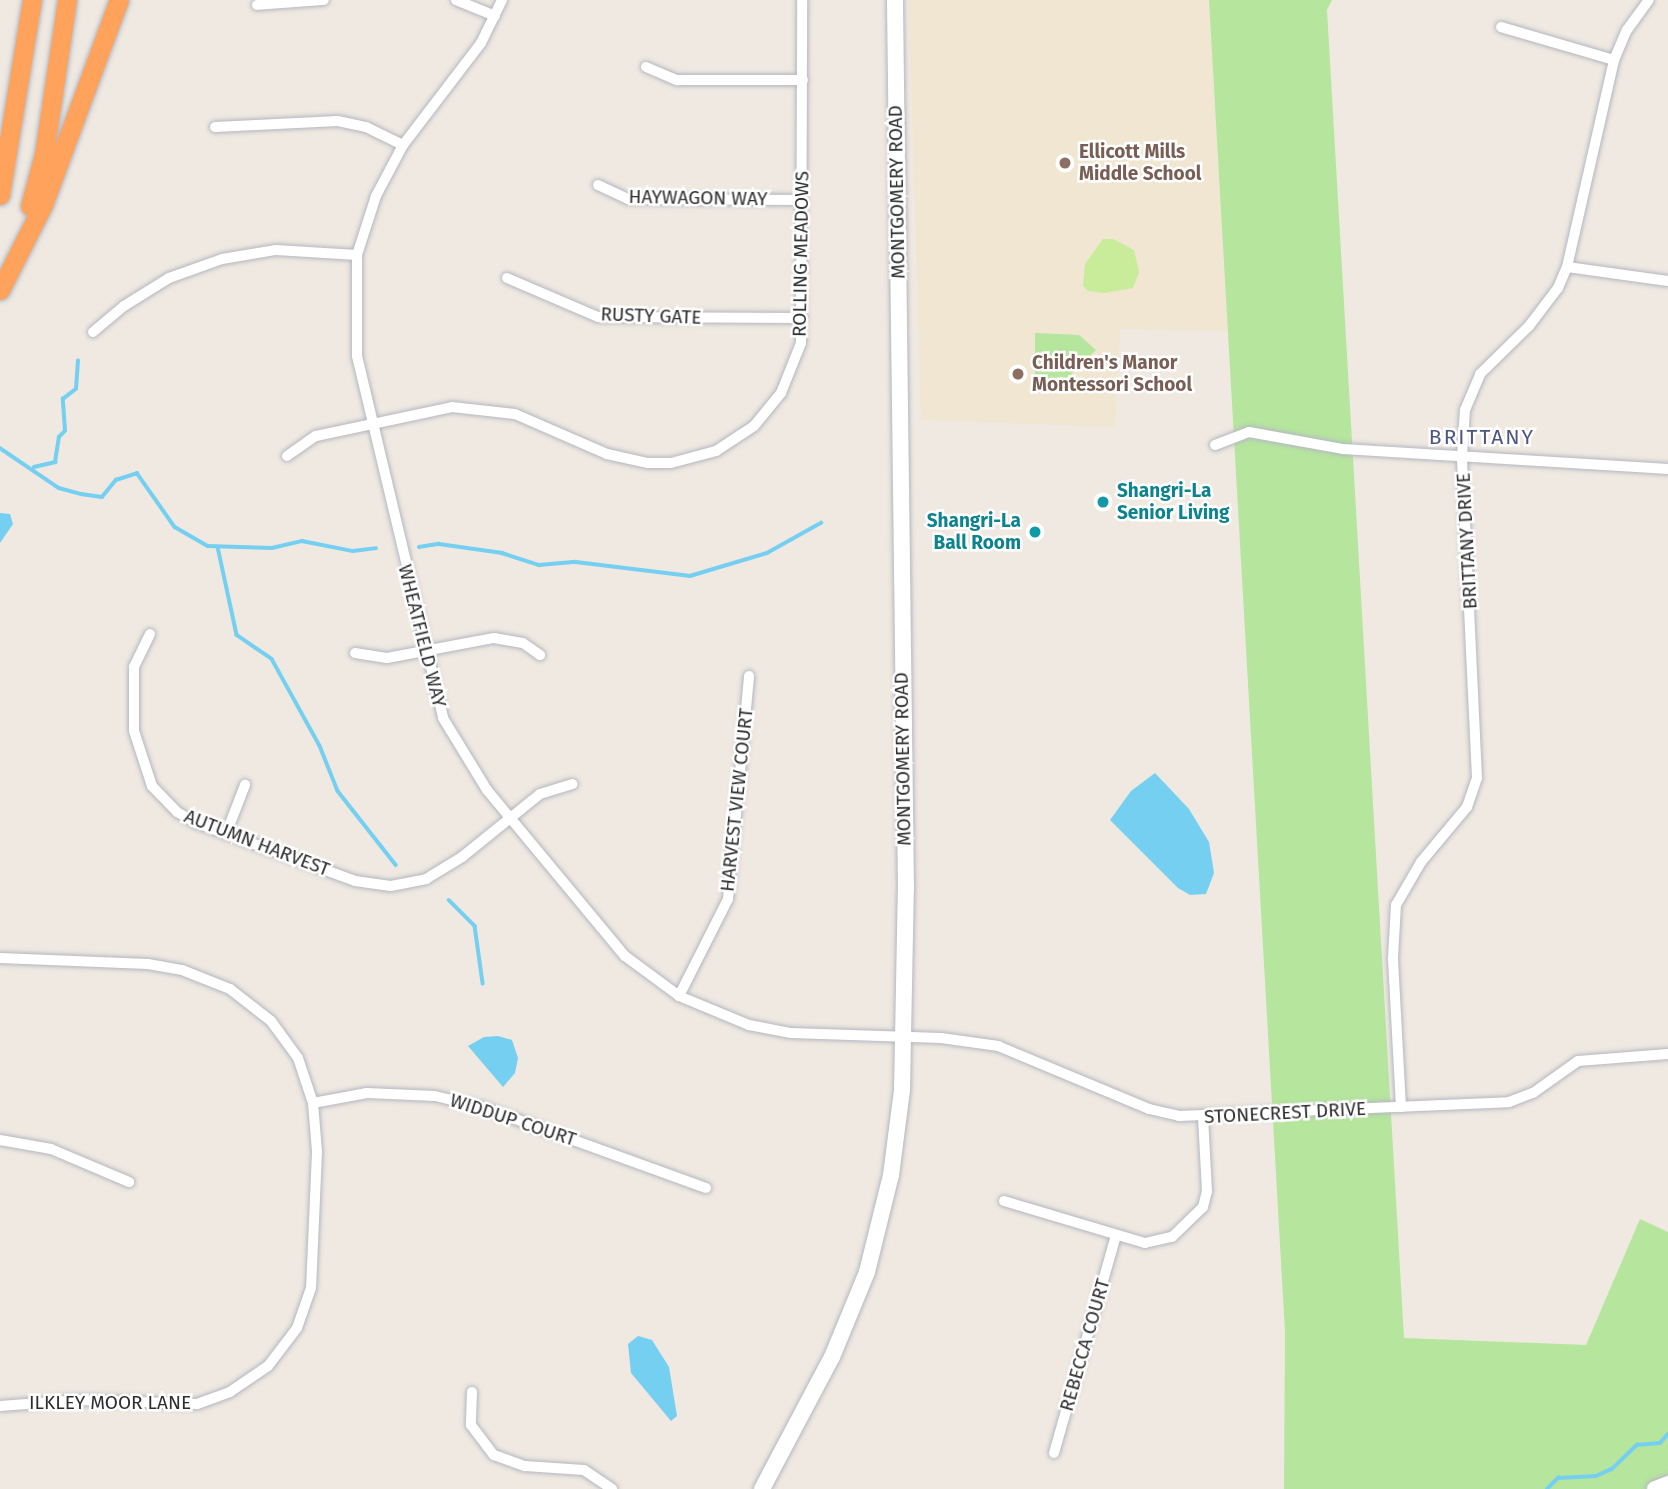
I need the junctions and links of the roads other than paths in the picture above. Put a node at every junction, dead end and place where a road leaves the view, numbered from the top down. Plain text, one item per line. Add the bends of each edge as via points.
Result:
1 (32, 0) edge
2 (67, 0) edge
3 (119, 0) edge
4 (324, 0) edge
5 (456, 0) edge
6 (502, 0) edge
7 (802, 0) edge
8 (895, 0) edge
9 (1649, 0) edge
10 (257, 5) dead end
11 (495, 16) junction
12 (1501, 27) dead end
13 (1614, 60) junction
14 (646, 67) dead end
15 (803, 80) junction
16 (215, 127) dead end
17 (403, 145) junction
18 (598, 185) dead end
19 (0, 195) edge
20 (801, 200) junction
21 (357, 255) junction
22 (1567, 267) junction
23 (507, 278) dead end
24 (1668, 281) edge
25 (0, 288) edge
26 (802, 318) junction
27 (93, 332) dead end
28 (372, 424) junction
29 (1215, 445) dead end
30 (287, 456) dead end
31 (1462, 456) junction
32 (1668, 469) edge
33 (150, 634) dead end
34 (424, 650) junction
35 (355, 653) dead end
36 (540, 655) dead end
37 (749, 676) dead end
38 (573, 784) dead end
39 (245, 785) dead end
40 (510, 818) junction
41 (226, 834) junction
42 (0, 958) edge
43 (679, 996) junction
44 (904, 1037) junction
45 (1668, 1054) edge
46 (313, 1102) junction
47 (1401, 1107) junction
48 (1203, 1117) junction
49 (0, 1140) edge
50 (129, 1182) dead end
51 (706, 1188) dead end
52 (1004, 1201) dead end
53 (1116, 1236) junction
54 (472, 1392) dead end
55 (0, 1406) edge
56 (1055, 1453) dead end
57 (1668, 1484) edge
58 (612, 1489) edge
59 (762, 1489) edge
60 (1654, 1489) edge

1 - 19 highway
2 - 25 highway via 44,154
3 - 25 highway via 43,205
4 - 10 street
5 - 11 street
6 - 11 street, WHEATFIELD WAY
7 - 15 street, ROLLING MEADOWS
8 - 44 main road, MONTGOMERY ROAD
9 - 13 street, BRITTANY DRIVE via 1627,30
11 - 17 street, WHEATFIELD WAY via 467,65
12 - 13 street
13 - 22 street, BRITTANY DRIVE
14 - 15 street via 677,80
15 - 20 street, ROLLING MEADOWS
16 - 17 street via 338,121 366,127
17 - 21 street, WHEATFIELD WAY via 376,196
18 - 20 street, HAYWAGON WAY via 628,199
20 - 26 street, ROLLING MEADOWS
21 - 27 street via 275,250 222,259 169,278
21 - 28 street, WHEATFIELD WAY via 354,323
22 - 24 street
22 - 31 street, BRITTANY DRIVE via 1545,309 1496,356 1471,390
23 - 26 street, RUSTY GATE via 597,317
26 - 28 street, ROLLING MEADOWS via 796,360 769,411 737,440 693,459 671,463 626,460 526,418 491,409 434,408
28 - 30 street, ROLLING MEADOWS via 316,436
28 - 34 street, WHEATFIELD WAY
29 - 31 street via 1249,432 1342,449
31 - 32 street
31 - 47 street, BRITTANY DRIVE via 1477,778 1467,807 1421,862 1396,905 1393,947
33 - 41 street, AUTUMN HARVEST via 134,667 134,732 143,771 177,812
34 - 35 street via 377,659
34 - 36 street via 494,638 523,643
34 - 40 street, WHEATFIELD WAY via 434,693 455,743
37 - 43 street, HARVEST VIEW COURT via 728,899
38 - 40 street, AUTUMN HARVEST via 540,794
39 - 41 street
40 - 41 street, AUTUMN HARVEST via 442,871 391,886 355,881
40 - 43 street, WHEATFIELD WAY via 609,940
42 - 46 street, ILKLEY MOOR LANE via 148,964 181,970 230,989 261,1012 286,1040
43 - 44 street, WHEATFIELD WAY via 749,1025 791,1033
44 - 48 street, STONECREST DRIVE via 998,1046 1149,1109
44 - 59 main road, MONTGOMERY ROAD via 891,1175 867,1272 832,1357
45 - 47 street, STONECREST DRIVE via 1578,1061 1533,1093 1509,1102
46 - 51 street, WIDDUP COURT via 390,1092 459,1101
46 - 55 street, ILKLEY MOOR LANE via 317,1152 311,1288 297,1328 268,1366 230,1392 197,1404 78,1400
47 - 48 street, STONECREST DRIVE
48 - 53 street via 1207,1191 1195,1220 1185,1230 1159,1241
49 - 50 street via 51,1149
52 - 53 street
53 - 56 street, REBECCA COURT
54 - 58 street via 471,1425 495,1455 525,1466 584,1470
57 - 60 main road

